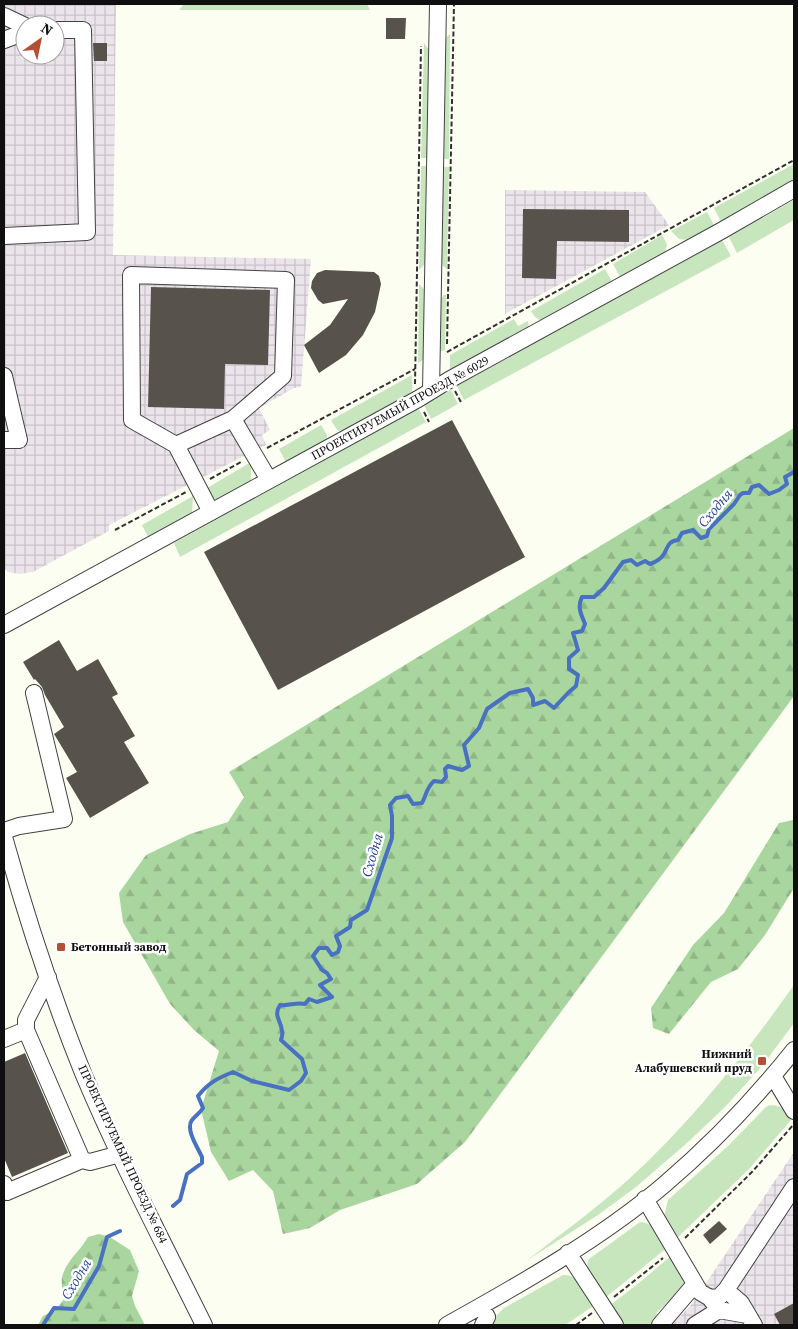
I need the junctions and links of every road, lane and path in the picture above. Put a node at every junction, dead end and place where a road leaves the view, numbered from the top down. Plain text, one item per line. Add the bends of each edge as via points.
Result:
1 (438, 4) edge
2 (454, 4) edge
3 (65, 30) edge
4 (421, 46) dead end
5 (794, 160) edge
6 (794, 189) edge
7 (4, 236) edge
8 (4, 376) edge
9 (453, 387) dead end
10 (431, 390) junction
11 (414, 391) dead end
12 (462, 404) dead end
13 (421, 405) dead end
14 (233, 419) junction
15 (429, 422) dead end
16 (4, 440) edge
17 (176, 444) junction
18 (270, 480) junction
19 (211, 512) junction
20 (4, 625) edge
21 (34, 693) dead end
22 (4, 831) edge
23 (4, 837) edge
24 (48, 977) junction
25 (26, 1030) junction
26 (4, 1040) edge
27 (794, 1050) edge
28 (773, 1076) junction
29 (794, 1112) edge
30 (794, 1124) edge
31 (120, 1154) junction
32 (82, 1160) junction
33 (4, 1184) edge
34 (794, 1187) edge
35 (645, 1199) junction
36 (674, 1248) junction
37 (568, 1253) junction
38 (695, 1284) junction
39 (726, 1290) junction
40 (714, 1304) junction
41 (481, 1306) junction
42 (603, 1306) junction
43 (750, 1320) edge
44 (204, 1325) edge
45 (449, 1325) edge
46 (484, 1325) edge
47 (576, 1325) edge
48 (615, 1325) edge
49 (660, 1325) edge
50 (695, 1325) edge

1 - 10 street
2 - 5 path via 447,352
3 - 7 street via 84,30 87,232
4 - 11 path
6 - 10 street, ПРОЕКТИРУЕМЫЙ ПРОЕЗД № 6029
8 - 16 street via 19,440
9 - 12 path
10 - 18 street, ПРОЕКТИРУЕМЫЙ ПРОЕЗД № 6029
13 - 15 path
14 - 17 street
14 - 17 street via 283,376 286,280 130,275 132,420
14 - 18 street
17 - 19 street
18 - 19 street, ПРОЕКТИРУЕМЫЙ ПРОЕЗД № 6029
19 - 20 street, ПРОЕКТИРУЕМЫЙ ПРОЕЗД № 6029
21 - 22 street via 64,819
23 - 24 street, ПРОЕКТИРУЕМЫЙ ПРОЕЗД № 684
24 - 25 street via 26,1020
24 - 31 street, ПРОЕКТИРУЕМЫЙ ПРОЕЗД № 684 via 83,1072
25 - 26 street
25 - 32 street
27 - 28 street
28 - 29 street
28 - 35 street via 736,1118
30 - 36 path via 753,1171
31 - 32 street via 90,1162
31 - 44 street, ПРОЕКТИРУЕМЫЙ ПРОЕЗД № 684
32 - 33 street via 7,1192
34 - 39 street
35 - 36 street
35 - 37 street
36 - 38 street
36 - 42 path
37 - 41 street
37 - 42 street
38 - 40 street
38 - 49 street
39 - 40 street
39 - 43 street via 741,1304
40 - 43 street
40 - 50 street
41 - 45 street
41 - 46 street via 487,1317
42 - 47 path
42 - 48 street

